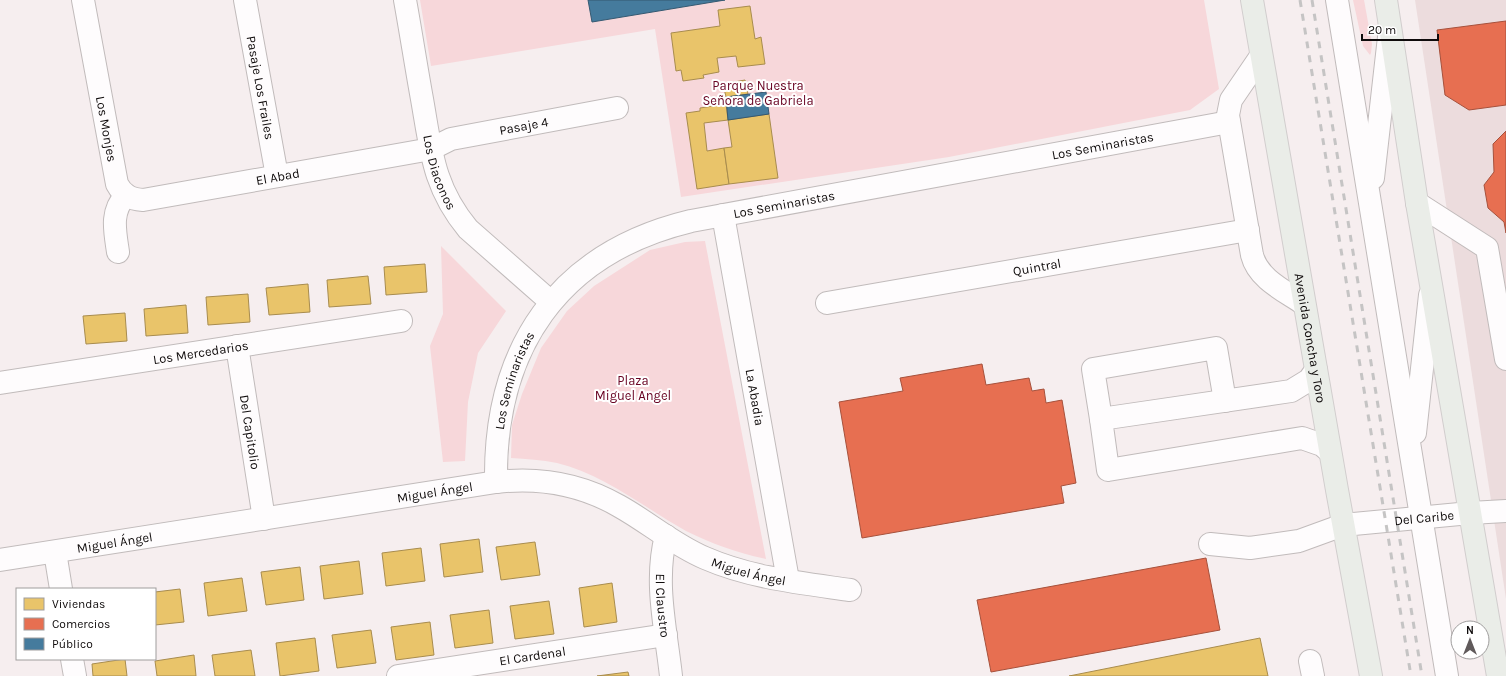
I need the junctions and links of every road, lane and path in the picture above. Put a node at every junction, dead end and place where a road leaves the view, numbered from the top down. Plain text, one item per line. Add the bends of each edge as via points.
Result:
1 (83, 0) edge
2 (245, 0) edge
3 (405, 0) edge
4 (1252, 0) edge
5 (1337, 0) edge
6 (1386, 0) edge
7 (1390, 24) junction
8 (1261, 56) junction
9 (617, 108) dead end
10 (1229, 122) junction
11 (431, 149) junction
12 (277, 176) junction
13 (126, 195) junction
14 (1417, 203) junction
15 (1370, 207) junction
16 (723, 215) junction
17 (1248, 230) junction
18 (118, 252) dead end
19 (1431, 285) junction
20 (551, 302) junction
21 (827, 302) dead end
22 (1304, 304) junction
23 (401, 321) dead end
24 (237, 346) junction
25 (1506, 359) edge
26 (1316, 370) junction
27 (0, 383) edge
28 (1225, 401) junction
29 (1101, 420) junction
30 (1330, 452) junction
31 (1412, 466) junction
32 (496, 482) junction
33 (1506, 512) edge
34 (1470, 513) junction
35 (1421, 518) junction
36 (264, 519) junction
37 (1343, 525) junction
38 (666, 536) junction
39 (1210, 544) dead end
40 (55, 552) junction
41 (0, 560) edge
42 (788, 580) junction
43 (61, 588) edge
44 (850, 590) dead end
45 (666, 635) junction
46 (72, 660) edge
47 (75, 676) edge
48 (398, 676) edge
49 (671, 676) edge
50 (1372, 676) edge
51 (1447, 676) edge
52 (1498, 676) edge

1 - 13 street, Los Monjes via 117,184
2 - 12 street, Pasaje Los Frailes
3 - 11 street, Los Diaconos
4 - 8 main road, Avenida Concha y Toro
5 - 15 street
6 - 7 main road
7 - 14 main road
7 - 15 street
8 - 10 street via 1231,100
8 - 22 main road, Avenida Concha y Toro
9 - 11 street, Pasaje 4 via 451,138
10 - 16 street, Los Seminaristas
10 - 17 street
11 - 12 street, El Abad
11 - 20 street, Los Diaconos via 439,181 457,215 468,229
12 - 13 street, El Abad via 143,200
13 - 18 street via 120,201 114,216
14 - 19 main road
14 - 25 street via 1487,248
15 - 31 street
16 - 20 street, Los Seminaristas via 663,228 636,238 589,266
16 - 42 street, La Abadia
17 - 21 street, Quintral
17 - 22 street via 1257,268 1269,280
19 - 31 street
19 - 34 main road
20 - 32 street, Los Seminaristas via 526,340 507,383 497,432
22 - 26 main road, Avenida Concha y Toro
23 - 24 street, Los Mercedarios
24 - 27 street, Los Mercedarios
24 - 36 street, Del Capitolio
26 - 28 street via 1309,380 1291,391
26 - 30 main road, Avenida Concha y Toro
28 - 29 street
28 - 29 street via 1216,348 1093,370
29 - 30 street via 1108,470 1302,438 1312,440
30 - 37 main road, Avenida Concha y Toro
31 - 35 street
32 - 36 street, Miguel Ángel
32 - 38 street, Miguel Ángel via 551,482 586,491 619,506
33 - 34 street, Del Caribe
34 - 35 street, Del Caribe
34 - 52 main road
35 - 37 street, Del Caribe
35 - 51 street
36 - 40 street, Miguel Ángel
37 - 39 street, Del Caribe via 1299,541 1250,548
37 - 50 main road, Avenida Concha y Toro
38 - 42 street, Miguel Ángel via 704,558 724,566
38 - 45 street, El Claustro via 660,566
40 - 41 street, Miguel Ángel
40 - 43 street
42 - 44 street, Miguel Ángel
45 - 48 street, El Cardenal
45 - 49 street, El Claustro
46 - 47 street

